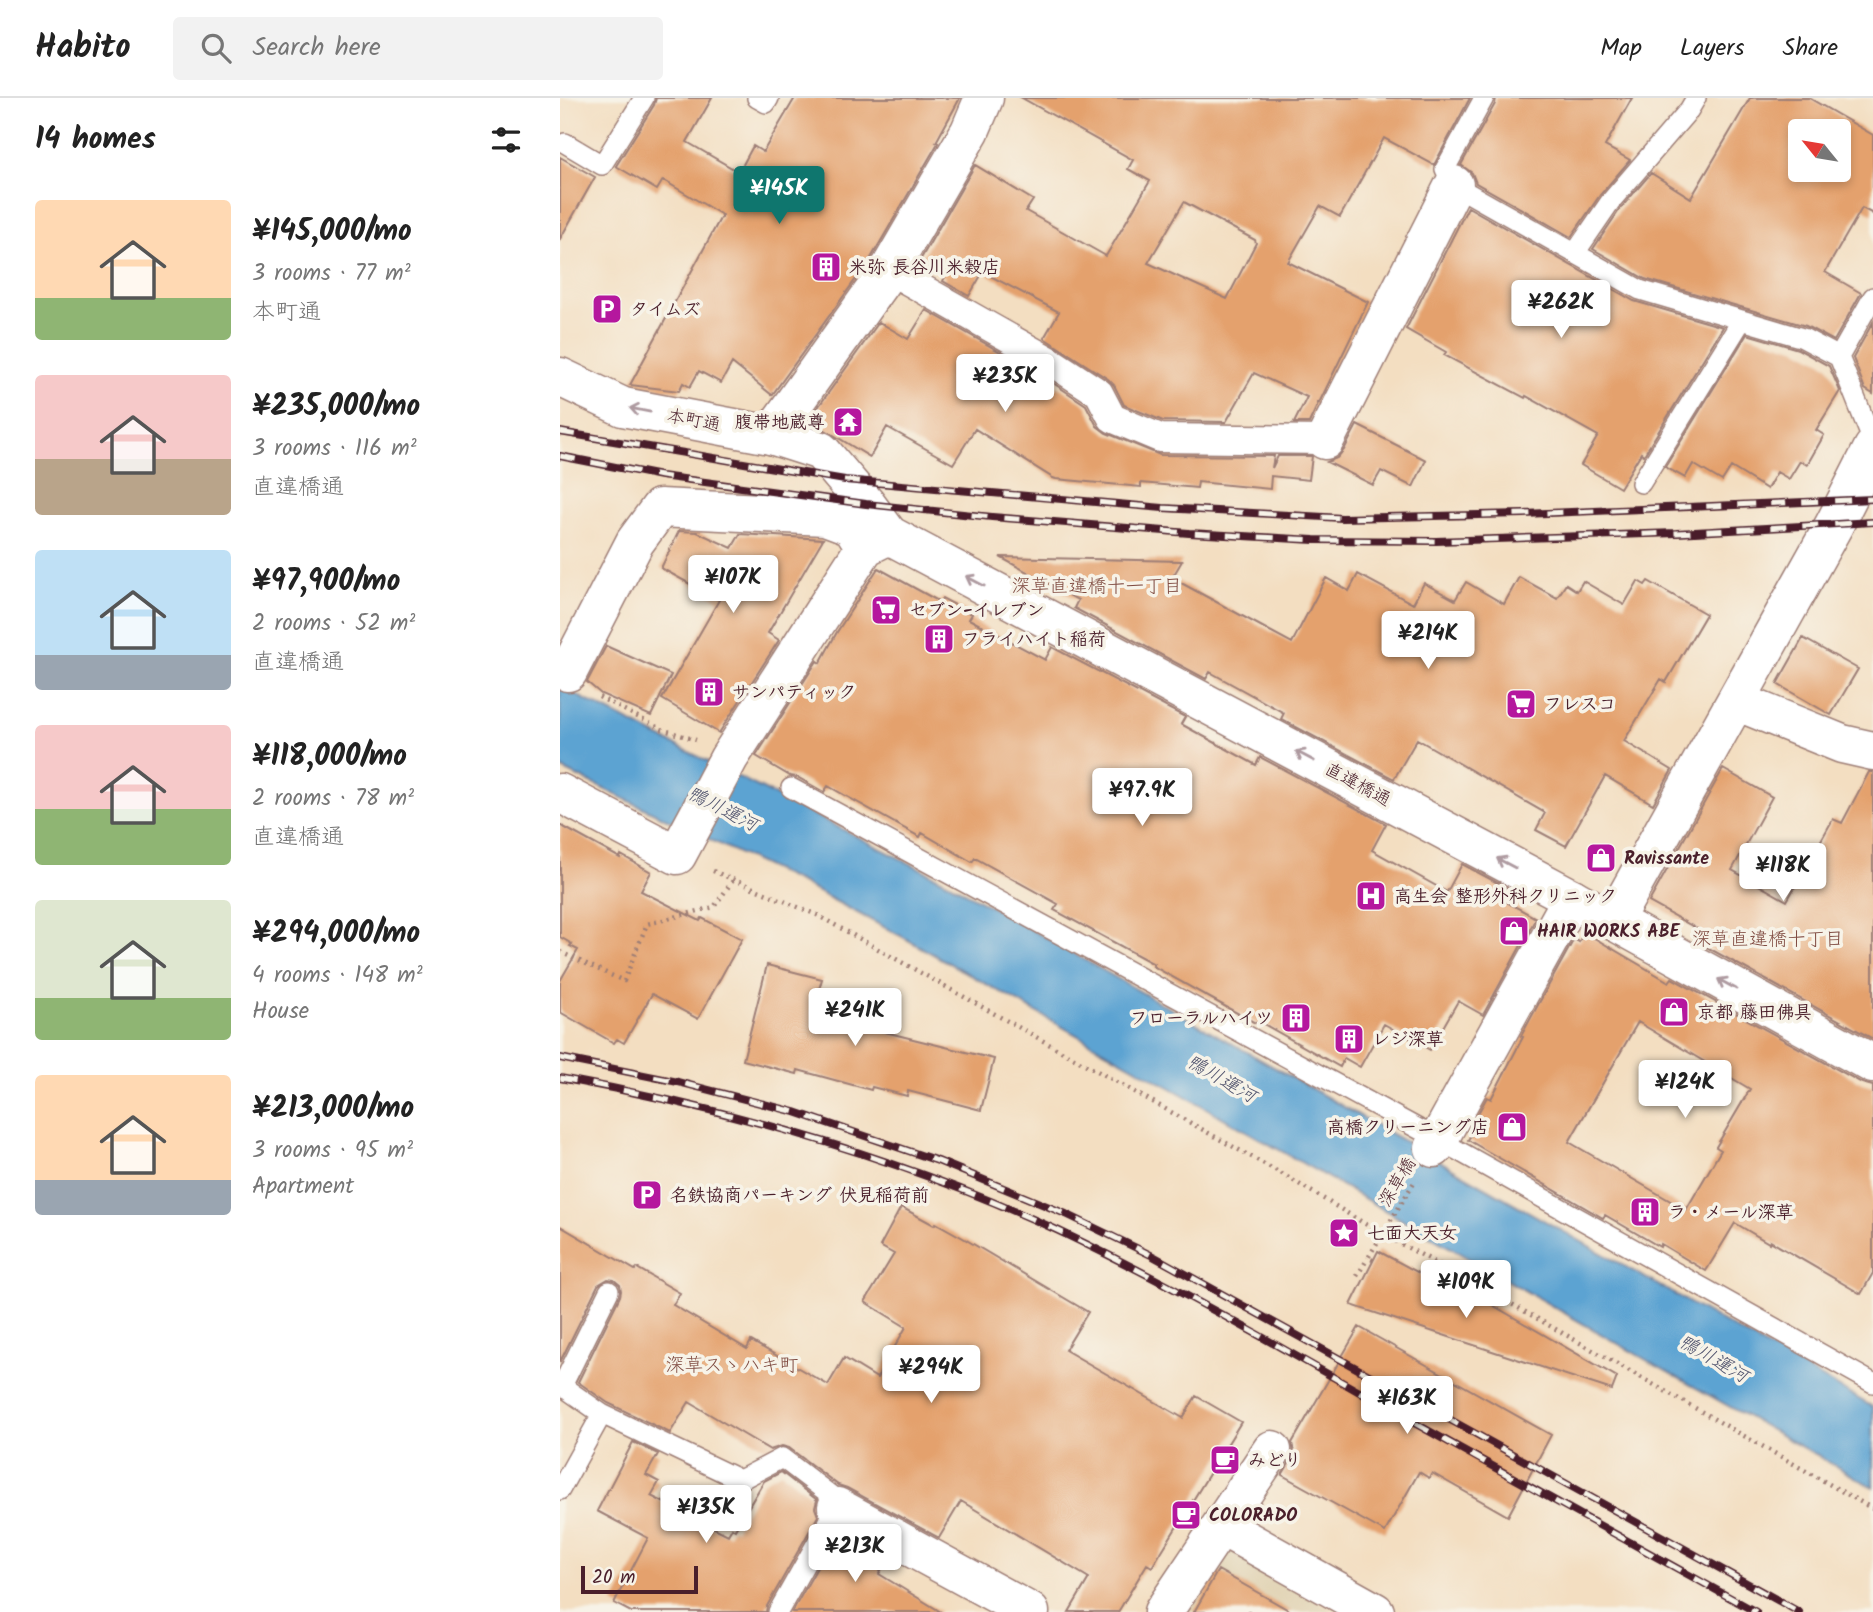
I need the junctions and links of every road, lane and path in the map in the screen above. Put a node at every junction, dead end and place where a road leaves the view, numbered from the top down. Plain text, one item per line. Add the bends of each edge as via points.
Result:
1 (644, 98) edge
2 (757, 98) edge
3 (769, 98) edge
4 (984, 98) edge
5 (1484, 98) edge
6 (1696, 98) edge
7 (565, 143) dead end
8 (1454, 185) junction
9 (1575, 253) junction
10 (889, 270) junction
11 (1873, 296) edge
12 (1742, 320) junction
13 (1839, 357) junction
14 (560, 377) edge
15 (771, 435) junction
16 (1325, 440) joint
17 (1873, 442) edge
18 (1873, 448) edge
19 (1641, 483) dead end
20 (856, 492) joint
21 (877, 541) junction
22 (568, 672) joint
23 (1736, 701) junction
24 (1873, 751) edge
25 (731, 756) junction
26 (791, 788) dead end
27 (560, 793) edge
28 (680, 848) junction
29 (734, 879) junction
30 (1573, 898) junction
31 (1613, 921) junction
32 (560, 952) edge
33 (1873, 1064) edge
34 (1436, 1144) junction
35 (1383, 1232) junction
36 (1357, 1276) dead end
37 (609, 1291) dead end
38 (1873, 1382) edge
39 (602, 1414) junction
40 (1272, 1450) dead end
41 (560, 1490) edge
42 (837, 1507) junction
43 (1873, 1509) edge
44 (1221, 1526) junction
45 (778, 1612) edge
46 (1030, 1612) edge
47 (1163, 1612) edge
48 (1375, 1612) edge

1 - 7 lane via 601,165
2 - 3 lane via 766,103
4 - 10 street via 970,131
5 - 8 lane via 1445,169
6 - 9 lane via 1610,202
8 - 9 lane
8 - 16 street
9 - 12 lane via 1640,290
10 - 15 street
10 - 16 street via 1099,393 1112,418 1160,438
11 - 13 lane
12 - 13 lane via 1803,338
12 - 19 lane
13 - 17 lane
15 -> 14 street, 本町通 via 623,407
15 - 20 street, 本町通 via 821,451
18 - 23 street
20 - 21 street, 直違橋通
21 - 22 street via 824,516 660,508 635,542
21 - 25 street
30 -> 21 street, 直違橋通
22 - 25 path via 593,694 661,729 718,747
23 - 24 street via 1842,744
23 - 31 street
25 - 28 street
26 - 34 lane
27 - 28 street
28 - 29 path
29 - 32 path via 714,906 647,924 624,981
29 - 35 path via 817,915
30 - 31 street, 直違橋通
30 - 34 street
33 -> 31 street, 直違橋通
34 - 35 path, 深草橋
34 - 38 lane
35 - 36 path, 深草橋
35 - 43 path
37 - 39 lane via 562,1386
39 - 41 lane
39 - 42 lane via 740,1480 782,1458 833,1497
40 - 44 street
42 - 45 lane
42 - 46 street
44 - 47 street
44 - 48 street

